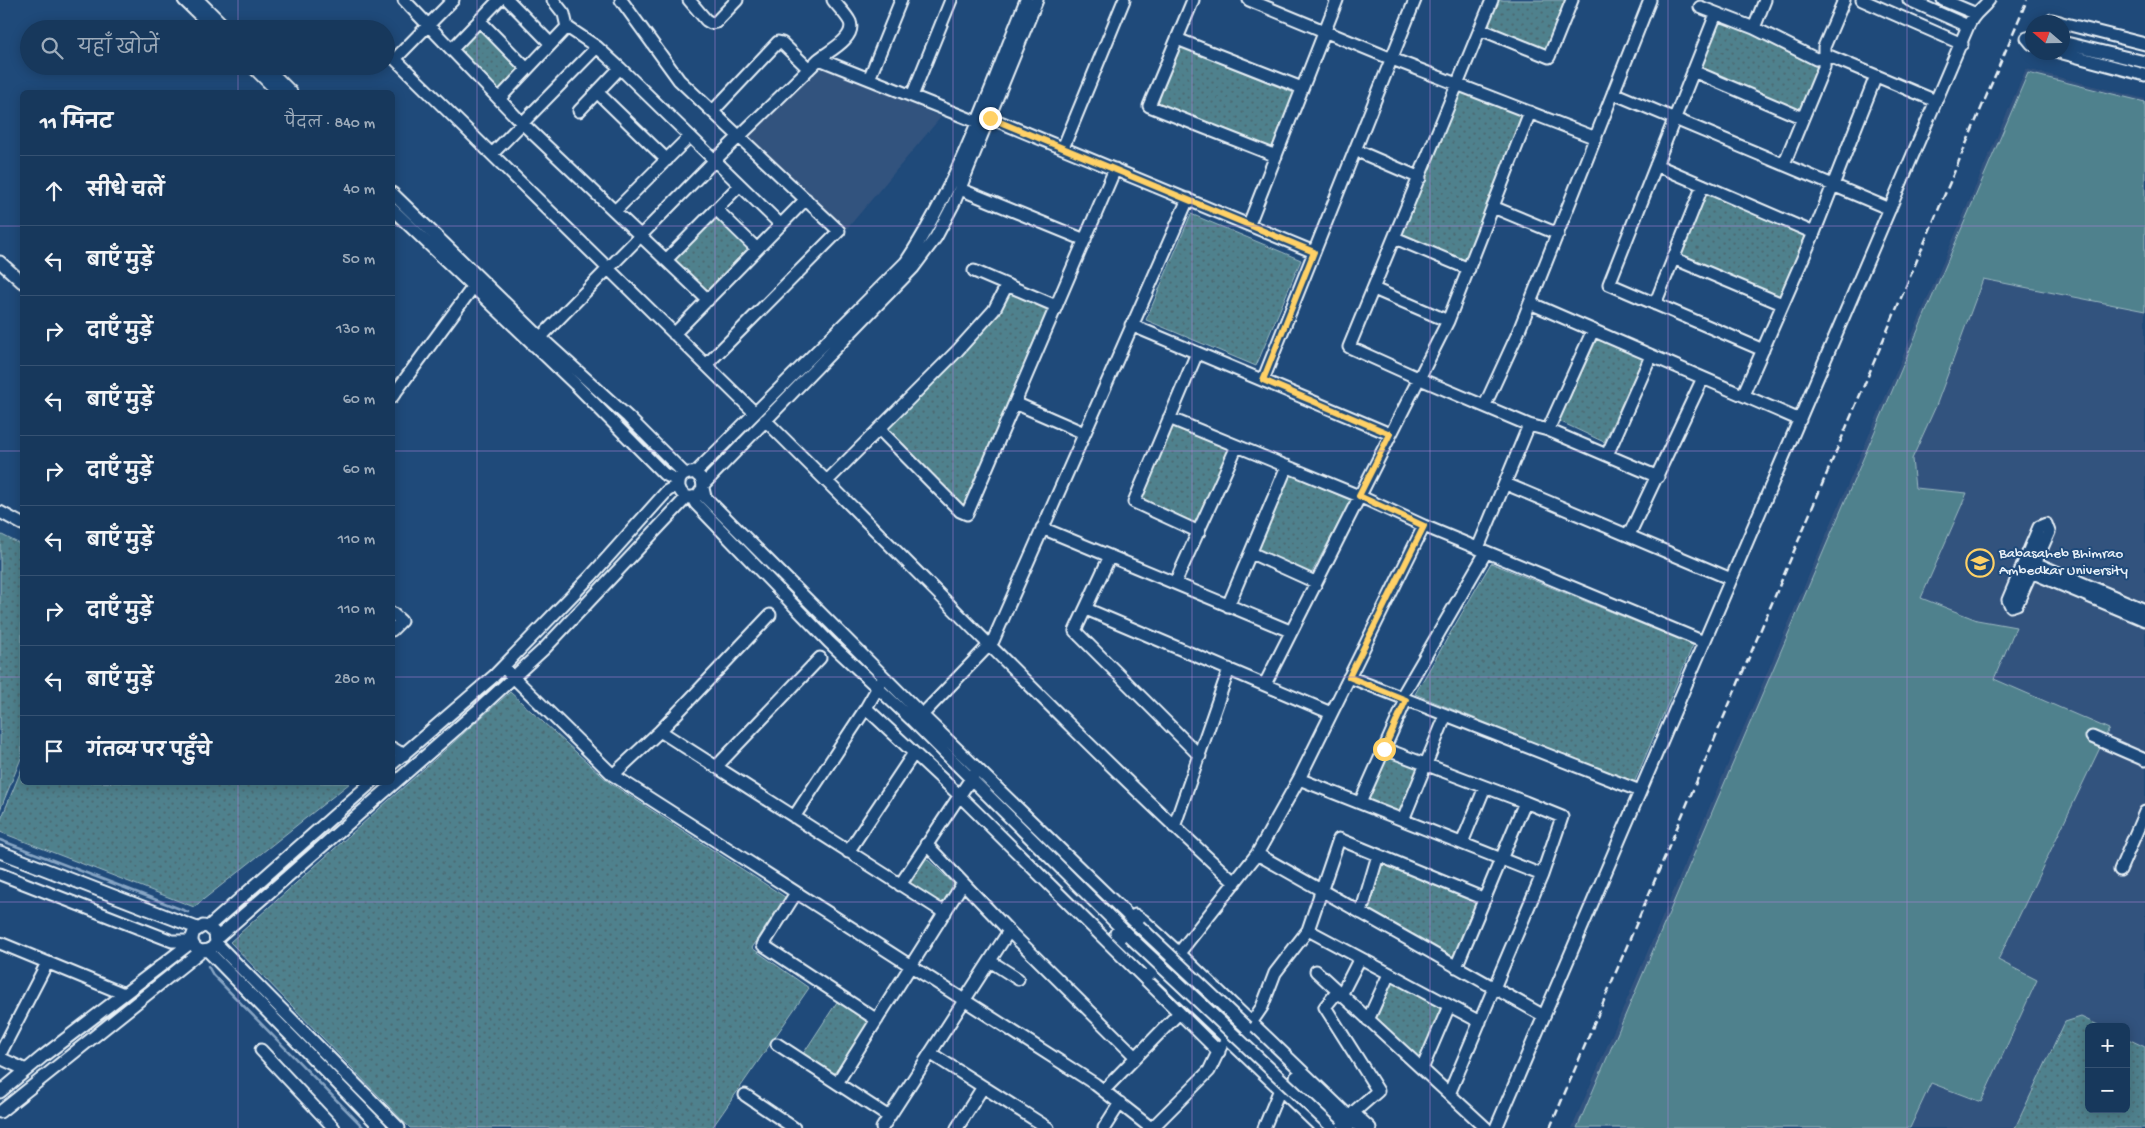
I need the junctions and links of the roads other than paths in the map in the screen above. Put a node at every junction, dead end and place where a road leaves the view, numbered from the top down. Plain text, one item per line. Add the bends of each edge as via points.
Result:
1 (184, 0) edge
2 (198, 0) edge
3 (406, 0) edge
4 (453, 0) edge
5 (499, 0) edge
6 (508, 0) edge
7 (553, 0) edge
8 (621, 0) edge
9 (689, 0) edge
10 (737, 0) edge
11 (833, 0) edge
12 (901, 0) edge
13 (951, 0) edge
14 (1026, 0) edge
15 (1037, 0) edge
16 (1124, 0) edge
17 (1193, 0) edge
18 (1249, 0) edge
19 (1336, 0) edge
20 (1415, 0) edge
21 (1492, 0) edge
22 (1572, 0) edge
23 (1650, 0) edge
24 (1765, 0) edge
25 (1844, 0) edge
26 (1862, 0) edge
27 (1909, 0) edge
28 (1943, 0) edge
29 (1989, 0) edge
30 (1269, 4) edge
31 (1700, 7) dead end
32 (1974, 13) junction
33 (1716, 14) junction
34 (205, 20) edge
35 (218, 20) edge
36 (480, 20) junction
37 (2070, 25) edge
38 (430, 26) junction
39 (1968, 26) junction
40 (567, 27) junction
41 (1754, 28) junction
42 (1480, 29) junction
43 (1324, 31) junction
44 (1177, 39) junction
45 (550, 44) junction
46 (1962, 44) junction
47 (2070, 44) edge
48 (2145, 44) edge
49 (597, 47) junction
50 (452, 49) junction
51 (2070, 55) edge
52 (1824, 57) junction
53 (1392, 58) junction
54 (819, 59) junction
55 (2145, 62) edge
56 (527, 68) junction
57 (620, 68) junction
58 (808, 69) junction
59 (1693, 71) junction
60 (264, 75) edge
61 (272, 75) edge
62 (2145, 75) edge
63 (1876, 76) junction
64 (870, 79) junction
65 (1458, 84) junction
66 (1302, 88) junction
67 (284, 90) edge
68 (284, 90) edge
69 (597, 92) junction
70 (1614, 92) junction
71 (912, 96) junction
72 (500, 98) junction
73 (1936, 101) junction
74 (578, 111) dead end
75 (713, 111) junction
76 (1530, 112) junction
77 (1674, 118) junction
78 (1803, 118) junction
79 (983, 120) junction
80 (522, 123) junction
81 (690, 136) junction
82 (740, 136) junction
83 (1596, 138) junction
84 (1063, 148) junction
85 (1355, 150) junction
86 (492, 154) junction
87 (1276, 156) junction
88 (666, 160) junction
89 (715, 160) junction
90 (1784, 164) junction
91 (1656, 165) junction
92 (1115, 169) junction
93 (1420, 178) junction
94 (740, 185) junction
95 (1703, 185) junction
96 (1832, 185) junction
97 (960, 189) junction
98 (395, 196) edge
99 (1188, 199) junction
100 (806, 200) junction
101 (1493, 207) junction
102 (716, 209) junction
103 (1890, 209) junction
104 (615, 211) junction
105 (395, 212) edge
106 (937, 222) junction
107 (1248, 224) junction
108 (782, 225) junction
109 (1814, 233) junction
110 (1558, 234) junction
111 (641, 236) junction
112 (1395, 238) junction
113 (1085, 240) junction
114 (757, 250) junction
115 (1314, 252) junction
116 (1673, 258) junction
117 (666, 260) junction
118 (0, 262) edge
119 (608, 269) junction
120 (1469, 269) junction
121 (974, 271) dead end
122 (20, 280) edge
123 (1007, 285) junction
124 (473, 287) junction
125 (1374, 289) junction
126 (708, 300) junction
127 (1530, 303) junction
128 (1655, 304) junction
129 (1782, 304) junction
130 (1056, 306) junction
131 (1448, 321) junction
132 (1131, 325) junction
133 (1593, 330) junction
134 (674, 334) junction
135 (536, 341) junction
136 (1762, 350) junction
137 (1197, 353) junction
138 (1651, 356) junction
139 (706, 365) junction
140 (1418, 378) junction
141 (1703, 378) junction
142 (1263, 380) junction
143 (395, 393) edge
144 (1743, 395) junction
145 (1015, 403) junction
146 (1485, 405) junction
147 (755, 413) junction
148 (1169, 418) junction
149 (765, 420) junction
150 (1800, 420) junction
151 (1529, 425) junction
152 (879, 430) junction
153 (1548, 430) junction
154 (1084, 433) junction
155 (1390, 434) junction
156 (1237, 446) junction
157 (1608, 455) junction
158 (1287, 466) junction
159 (1658, 477) junction
160 (684, 478) junction
161 (827, 481) junction
162 (1506, 484) junction
163 (703, 486) junction
164 (1359, 496) junction
165 (690, 497) junction
166 (0, 512) edge
167 (20, 523) edge
168 (1424, 526) junction
169 (1042, 528) junction
170 (1198, 532) junction
171 (1630, 535) junction
172 (1482, 550) junction
173 (1251, 552) junction
174 (1110, 556) junction
175 (1731, 579) junction
176 (1316, 582) junction
177 (1175, 583) junction
178 (1228, 606) junction
179 (1086, 609) junction
180 (2145, 610) edge
181 (395, 615) edge
182 (770, 615) dead end
183 (2145, 620) edge
184 (395, 627) edge
185 (1290, 631) junction
186 (1704, 642) junction
187 (988, 645) junction
188 (820, 658) dead end
189 (503, 667) junction
190 (1229, 669) junction
191 (1349, 677) junction
192 (513, 678) junction
193 (880, 682) junction
194 (1265, 684) junction
195 (1404, 699) junction
196 (866, 708) junction
197 (1332, 713) junction
198 (922, 715) junction
199 (1446, 715) junction
200 (660, 731) junction
201 (2092, 737) dead end
202 (1384, 749) junction
203 (395, 750) edge
204 (914, 753) junction
205 (404, 754) junction
206 (1200, 756) junction
207 (2145, 760) edge
208 (395, 762) edge
209 (1426, 764) junction
210 (716, 767) junction
211 (977, 769) junction
212 (613, 774) junction
213 (1299, 778) junction
214 (970, 779) junction
215 (395, 784) edge
216 (369, 785) edge
217 (393, 785) edge
218 (1485, 787) junction
219 (1640, 791) junction
220 (959, 796) junction
221 (1525, 802) junction
222 (1360, 803) junction
223 (2145, 812) edge
224 (794, 817) junction
225 (1403, 820) junction
226 (1174, 827) junction
227 (1462, 843) junction
228 (926, 844) junction
229 (0, 852) edge
230 (848, 852) junction
231 (1257, 854) junction
232 (1378, 855) junction
233 (1501, 859) junction
234 (2120, 870) dead end
235 (0, 874) edge
236 (1542, 875) junction
237 (963, 883) junction
238 (1235, 883) junction
239 (900, 885) junction
240 (1321, 890) junction
241 (796, 893) junction
242 (1485, 899) junction
243 (1120, 907) junction
244 (1104, 911) junction
245 (945, 913) junction
246 (1361, 913) junction
247 (203, 928) junction
248 (1009, 930) junction
249 (1308, 930) junction
250 (216, 940) junction
251 (192, 942) junction
252 (0, 944) edge
253 (204, 951) junction
254 (1178, 952) junction
255 (1360, 958) junction
256 (990, 961) junction
257 (47, 963) junction
258 (911, 966) junction
259 (1456, 966) junction
260 (1155, 970) junction
261 (1316, 971) dead end
262 (1389, 974) junction
263 (1018, 979) dead end
264 (1145, 980) junction
265 (1494, 988) junction
266 (1339, 993) junction
267 (124, 994) junction
268 (964, 1000) junction
269 (1449, 1006) junction
270 (1179, 1013) junction
271 (1544, 1016) junction
272 (877, 1020) junction
273 (1368, 1020) junction
274 (1480, 1022) junction
275 (1251, 1023) junction
276 (1224, 1036) junction
277 (777, 1044) dead end
278 (261, 1050) dead end
279 (1219, 1052) junction
280 (930, 1053) junction
281 (0, 1056) edge
282 (1136, 1057) junction
283 (1422, 1069) junction
284 (26, 1070) junction
285 (837, 1083) junction
286 (984, 1087) junction
287 (1280, 1089) junction
288 (1104, 1090) junction
289 (0, 1092) edge
290 (1449, 1094) junction
291 (744, 1095) dead end
292 (1120, 1103) junction
293 (0, 1112) edge
294 (889, 1117) junction
295 (334, 1128) edge
296 (381, 1128) edge
297 (399, 1128) edge
298 (794, 1128) edge
299 (882, 1128) edge
300 (957, 1128) edge
301 (1048, 1128) edge
302 (1104, 1128) edge
303 (1151, 1128) edge
304 (1264, 1128) edge
305 (1321, 1128) edge
306 (1333, 1128) edge
307 (1359, 1128) edge
308 (1486, 1128) edge
309 (1496, 1128) edge

1 - 34 street
2 - 35 street
3 - 38 street
4 - 38 street
5 - 36 street
6 - 45 street
7 - 40 street via 564,14
8 - 75 street via 679,80
9 - 10 street via 711,23 716,22
11 - 54 street via 851,28 842,42
12 - 64 street
13 - 71 street
14 - 79 street
15 - 79 street
16 - 84 street
17 - 44 street
18 - 30 street
19 - 43 street
20 - 53 street
21 - 42 street
22 - 42 street via 1549,57
23 - 70 street
24 - 41 street
25 - 52 street via 1824,48
26 - 46 street
27 - 39 street
28 - 32 street
29 - 32 street
30 - 43 street
31 - 33 street
32 - 39 street
33 - 41 street
33 - 59 street
36 - 50 street
36 - 56 street
37 - 48 street
38 - 50 street
38 - 86 street via 395,58
39 - 46 street
40 - 45 street
40 - 49 street
41 - 52 street via 1816,59
42 - 65 street
43 - 53 street
43 - 66 street
44 - 66 street
44 - 87 street via 1149,106
45 - 56 street
46 - 73 street
47 - 55 street
49 - 57 street
49 - 80 street
50 - 72 street
51 - 62 street
52 - 63 street via 1829,56
52 - 78 street via 1824,67
53 - 65 street
53 - 85 street
54 - 58 street
54 - 64 street
56 - 72 street
57 - 69 street
57 - 81 street
58 - 75 street via 778,42
58 - 82 street
59 - 77 street
59 - 78 street
60 - 67 street
61 - 68 street
63 - 73 street
63 - 96 street
64 - 71 street
65 - 76 street
65 - 93 street
66 - 87 street
69 - 74 street
69 - 88 street
70 - 77 street
70 - 83 street
71 - 79 street
72 - 80 street
73 - 103 street
75 - 82 street
76 - 83 street
76 - 101 street
77 - 90 street
77 - 91 street
78 - 90 street
79 - 84 street
79 - 97 street
79 - 106 street via 950,187
80 - 86 street
80 - 104 street
81 - 88 street
81 - 89 street
82 - 89 street
82 - 100 street
83 - 110 street
84 - 92 street
85 - 93 street
85 - 115 street
86 - 119 street
87 - 107 street
88 - 104 street
89 - 94 street
89 - 111 street
90 - 96 street
91 - 95 street
91 - 128 street via 1609,284
92 - 99 street
92 - 113 street
93 - 112 street
94 - 102 street
94 - 108 street
95 - 109 street
95 - 116 street
96 - 103 street
96 - 109 street
97 - 106 street
97 - 113 street
98 - 135 street
99 - 107 street
99 - 132 street
100 - 108 street
100 - 139 street via 839,231
101 - 110 street
101 - 120 street
102 - 114 street
102 - 117 street
103 - 150 street
104 - 111 street
105 - 124 street
106 - 147 street via 906,262
106 - 149 street via 936,237 913,268
107 - 115 street
108 - 114 street
109 - 129 street
110 - 127 street
111 - 117 street
111 - 119 street
112 - 120 street
112 - 125 street
113 - 130 street
114 - 126 street
115 - 142 street
116 - 128 street
116 - 129 street
117 - 126 street
118 - 122 street
119 - 134 street
119 - 135 street
120 - 131 street
121 - 123 street
123 - 130 street
123 - 152 street via 994,310
124 - 135 street
124 - 143 street
125 - 131 street
125 - 140 street via 1349,347
126 - 134 street
127 - 133 street
127 - 146 street
128 - 136 street
129 - 136 street
130 - 145 street
131 - 140 street
132 - 137 street
132 - 154 street
133 - 138 street
133 - 153 street
134 - 139 street
135 - 160 street via 628,417
136 - 144 street
137 - 142 street
137 - 148 street
138 - 141 street
138 - 157 street
139 - 147 street
140 - 146 street
140 - 155 street
141 - 144 street
141 - 159 street
142 - 155 street
144 - 150 street
145 - 152 street via 967,514 960,511
145 - 154 street
146 - 151 street
147 - 160 street
148 - 156 street
148 - 170 street via 1134,502
149 - 161 street
149 - 163 street
150 - 175 street
151 - 153 street
151 - 162 street
152 - 161 street
153 - 157 street
154 - 169 street
155 - 164 street
156 - 158 street
156 - 170 street
157 - 159 street
158 - 164 street
158 - 173 street
159 - 171 street
160 - 163 street via 702,479
160 - 165 street via 680,491
160 - 189 street via 667,491
161 - 187 street
162 - 171 street
162 - 172 street
163 - 165 street via 699,495
163 - 193 street via 705,497
164 - 168 street
164 - 176 street
165 - 192 street
165 - 193 street via 829,642
166 - 167 street
168 - 172 street
168 - 191 street
169 - 174 street
169 - 187 street via 993,641
170 - 177 street
171 - 175 street
172 - 186 street
172 - 195 street
173 - 176 street
173 - 178 street
174 - 177 street
174 - 179 street
175 - 186 street
176 - 185 street
177 - 178 street
178 - 185 street
179 - 190 street
179 - 206 street via 1075,631
180 - 183 street via 2030,566
181 - 184 street via 401,621
182 - 200 street
185 - 194 street
186 - 219 street
187 - 198 street
187 - 226 street
188 - 210 street
189 - 192 street
189 - 205 street
190 - 194 street
190 - 206 street
191 - 195 street
191 - 197 street
192 - 212 street
192 - 215 street
193 - 196 street
193 - 198 street
193 - 214 street
194 - 197 street
195 - 199 street
195 - 202 street
196 - 204 street
196 - 224 street
197 - 213 street
198 - 211 street
199 - 209 street
199 - 219 street
200 - 210 street
200 - 212 street
201 - 207 street
202 - 209 street
202 - 222 street
203 - 205 street
204 - 220 street
204 - 230 street
205 - 208 street
206 - 226 street
209 - 218 street
209 - 225 street
210 - 224 street
211 - 214 street
211 - 243 street
212 - 241 street
213 - 222 street
213 - 231 street
214 - 220 street
214 - 244 street
216 - 247 street
217 - 250 street
218 - 221 street
218 - 227 street
219 - 271 street
220 - 228 street
220 - 264 street
221 - 233 street
221 - 236 street via 1562,817
222 - 225 street
223 - 234 street
224 - 230 street
225 - 227 street
226 - 238 street
227 - 233 street
228 - 237 street
228 - 239 street
229 - 247 street
230 - 239 street
231 - 238 street
231 - 240 street
232 - 240 street via 1339,839
232 - 242 street
232 - 246 street
233 - 236 street
233 - 242 street
235 - 251 street via 172,942
236 - 265 street
237 - 245 street
237 - 248 street
238 - 254 street
239 - 245 street
240 - 246 street
240 - 249 street
241 - 258 street
241 - 272 street via 763,945
242 - 259 street
243 - 254 street via 1142,920
243 - 307 street, bridge
244 - 260 street via 1109,926
244 - 306 street, bridge
245 - 258 street
246 - 259 street
247 - 250 street via 212,929
247 - 251 street via 194,932
248 - 256 street
248 - 282 street
249 - 255 street
249 - 275 street via 1275,973 1262,1007
250 - 253 street via 213,948
250 - 297 street
251 - 253 street
251 - 267 street
252 - 257 street
253 - 293 street
253 - 296 street
254 - 260 street
254 - 275 street
255 - 262 street
255 - 266 street
256 - 263 street
256 - 268 street
257 - 267 street
257 - 281 street
258 - 268 street
258 - 272 street
259 - 265 street
260 - 264 street
260 - 276 street
261 - 266 street
262 - 269 street
262 - 273 street
264 - 270 street
265 - 271 street
265 - 274 street
266 - 273 street
266 - 307 street via 1324,1007 1378,1091 1355,1111
267 - 284 street
268 - 280 street
268 - 288 street
269 - 274 street
269 - 283 street
270 - 279 street
270 - 282 street
271 - 309 street
272 - 285 street
273 - 283 street
274 - 290 street
275 - 307 street
276 - 279 street
276 - 287 street
277 - 285 street
278 - 295 street
279 - 303 street via 1209,1071
280 - 286 street
280 - 294 street
281 - 284 street
282 - 288 street
283 - 290 street
284 - 289 street
285 - 294 street
286 - 300 street
286 - 301 street
287 - 304 street
287 - 305 street
288 - 292 street
290 - 308 street
291 - 298 street
292 - 302 street
292 - 303 street
294 - 299 street

